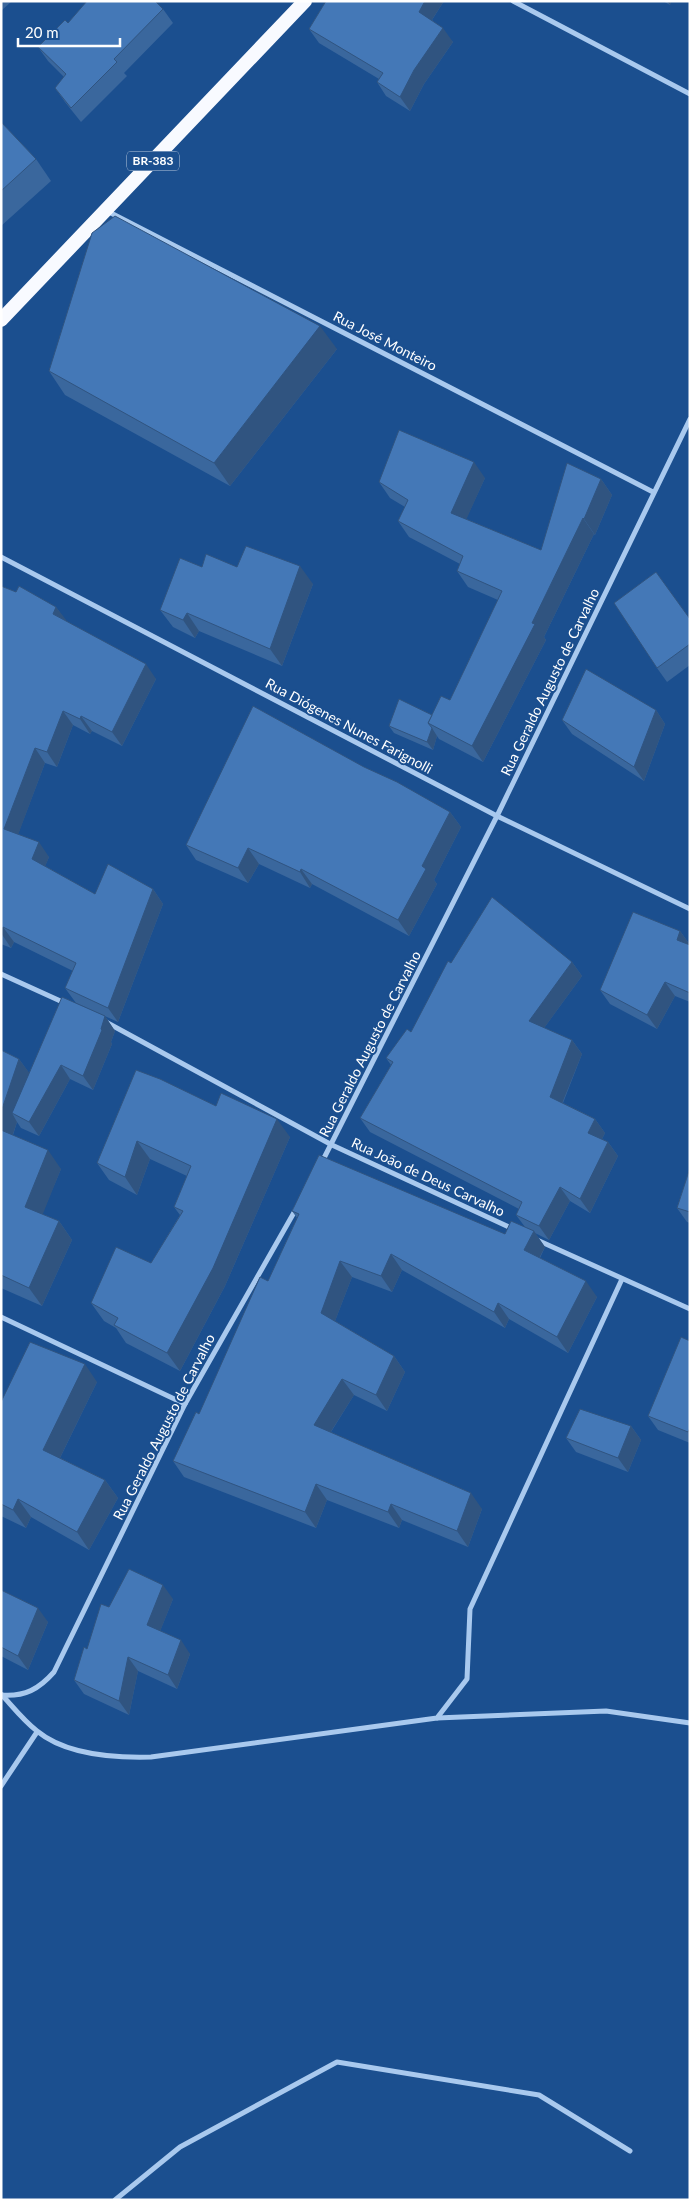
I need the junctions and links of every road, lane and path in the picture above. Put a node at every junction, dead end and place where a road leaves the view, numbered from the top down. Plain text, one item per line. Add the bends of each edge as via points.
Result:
1 (305, 1) edge
2 (513, 1) edge
3 (690, 94) edge
4 (106, 210) junction
5 (1, 320) edge
6 (690, 419) edge
7 (653, 492) junction
8 (1, 557) edge
9 (497, 816) junction
10 (690, 909) edge
11 (1, 974) edge
12 (73, 1006) edge
13 (100, 1019) edge
14 (332, 1145) junction
15 (318, 1171) edge
16 (298, 1205) edge
17 (522, 1233) edge
18 (532, 1237) edge
19 (622, 1279) junction
20 (690, 1309) edge
21 (1, 1317) edge
22 (185, 1404) junction
23 (2, 1695) edge
24 (436, 1718) junction
25 (690, 1723) edge
26 (37, 1732) junction
27 (1, 1786) edge
28 (630, 2151) dead end
29 (115, 2200) edge

1 - 4 highway, BR-383
2 - 3 street
4 - 5 highway, BR-383
4 - 7 street, Rua José Monteiro
6 - 7 street, Rua Geraldo Augusto de Carvalho
7 - 9 street, Rua Geraldo Augusto de Carvalho
8 - 9 street, Rua Diógenes Nunes Farignolli
9 - 10 street, Rua Diógenes Nunes Farignolli
9 - 14 street, Rua Geraldo Augusto de Carvalho
11 - 12 street
13 - 14 street, Rua João de Deus Carvalho
14 - 15 street, Rua Geraldo Augusto de Carvalho
14 - 17 street, Rua João de Deus Carvalho
16 - 22 street, Rua Geraldo Augusto de Carvalho
18 - 19 street
19 - 20 street
19 - 24 street via 470,1609 467,1679
21 - 22 street
22 - 23 street, Rua Geraldo Augusto de Carvalho via 54,1672 31,1692
23 - 26 street
24 - 25 street via 606,1711
24 - 26 street via 151,1757 91,1754
26 - 27 street
28 - 29 street via 539,2095 337,2062 180,2147

